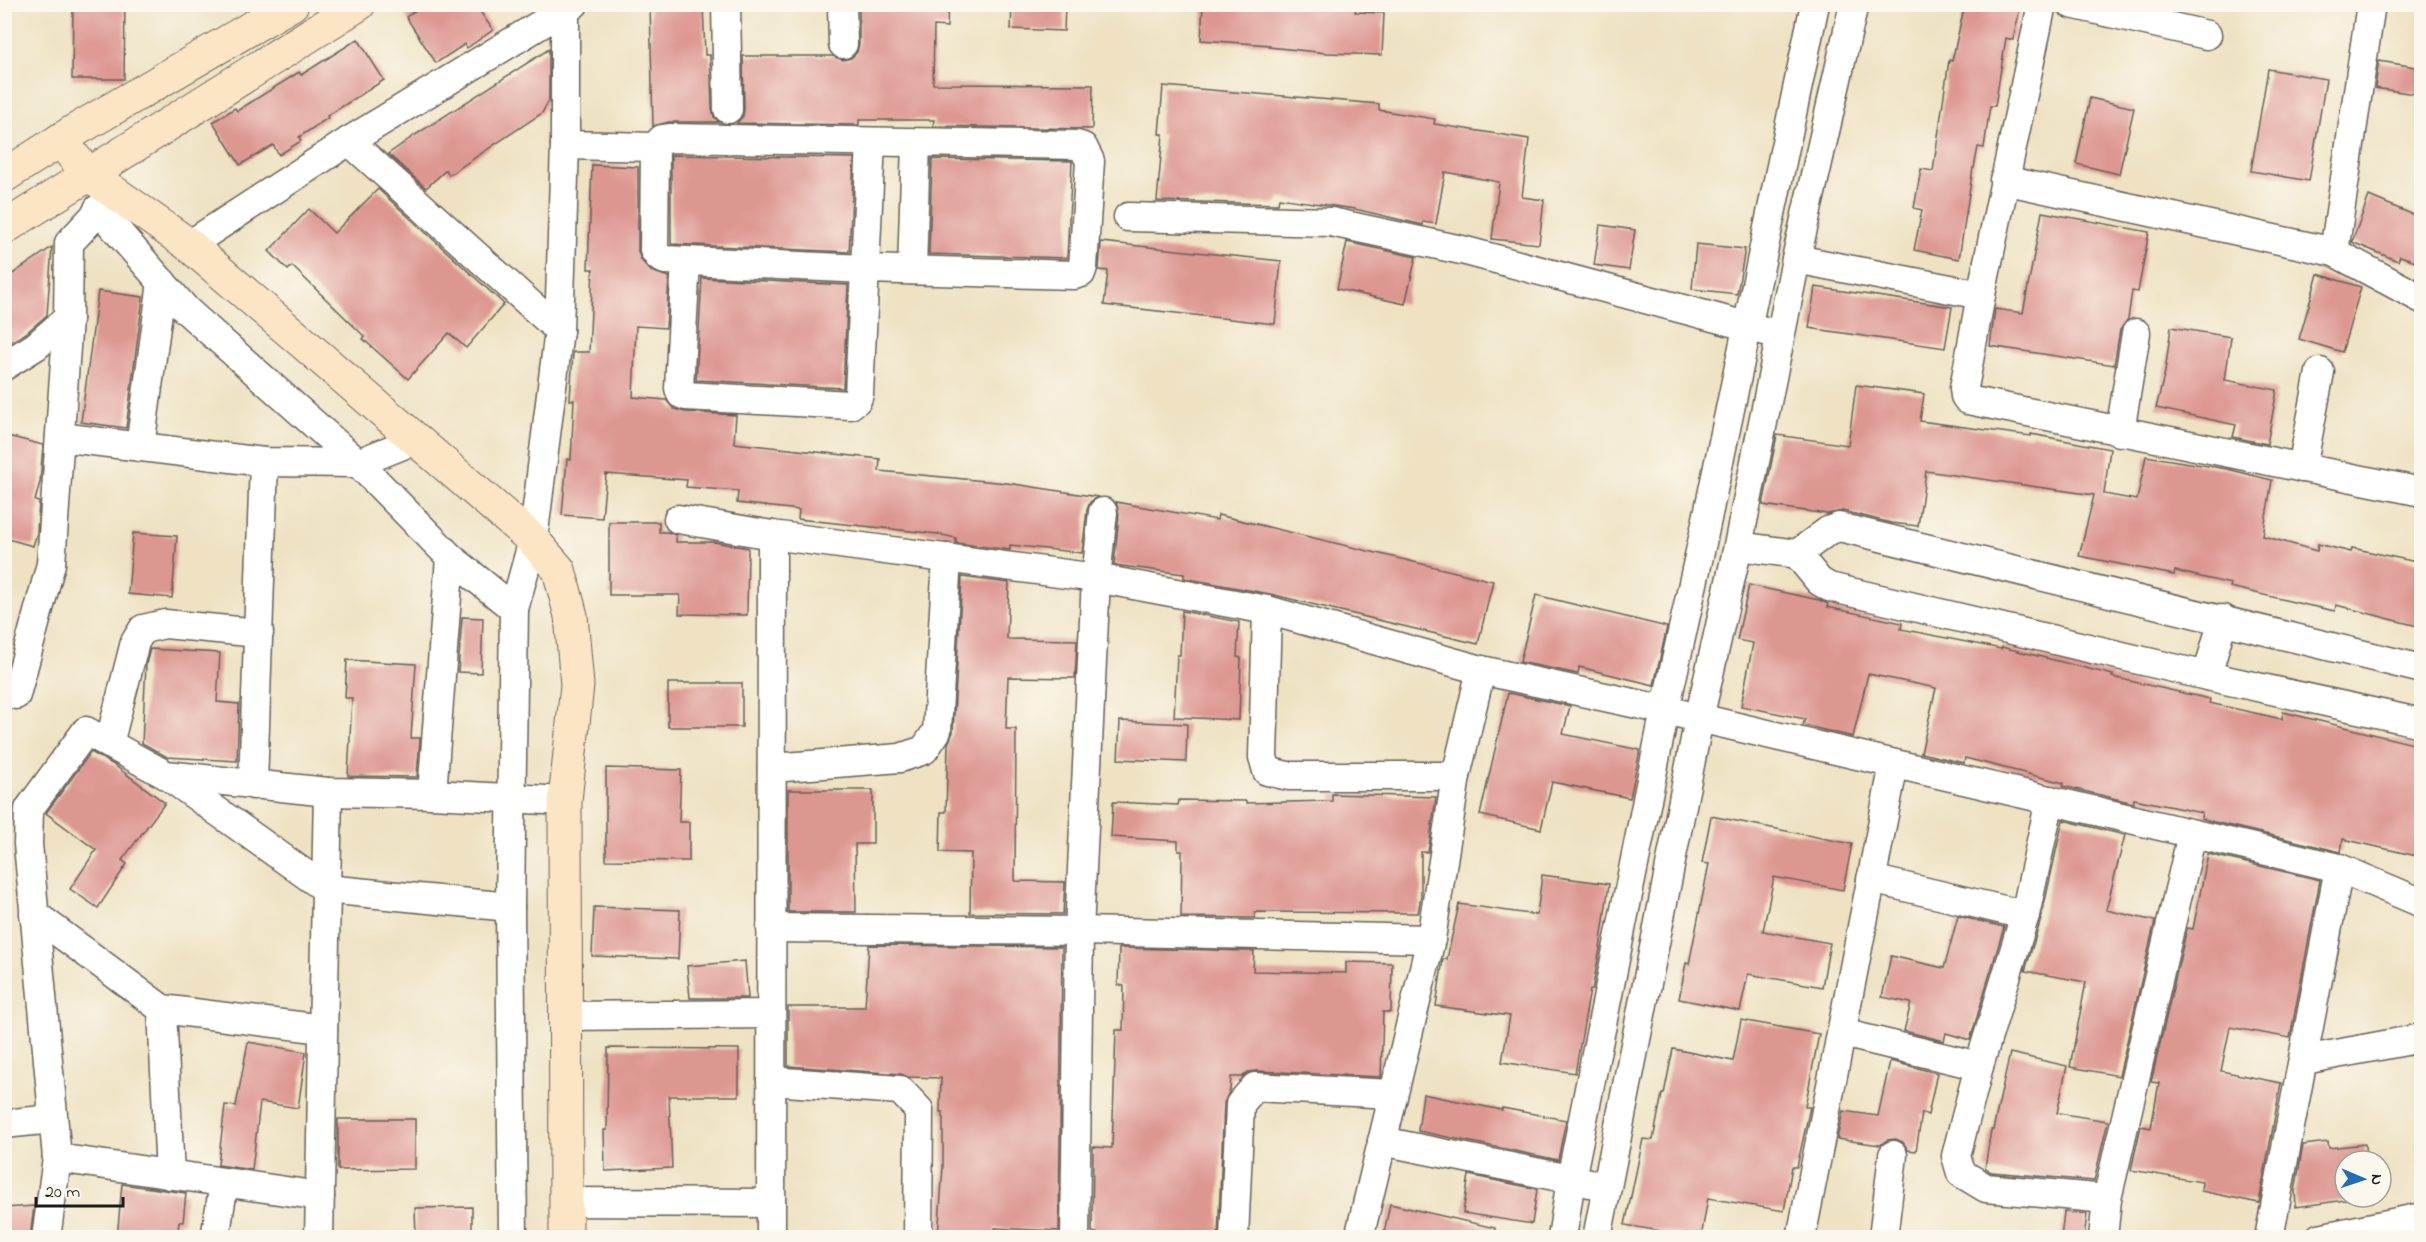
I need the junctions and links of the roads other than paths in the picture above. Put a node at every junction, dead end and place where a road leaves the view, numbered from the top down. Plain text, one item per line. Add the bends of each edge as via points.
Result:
1 (292, 4) edge
2 (359, 4) edge
3 (726, 4) edge
4 (842, 4) edge
5 (1815, 4) edge
6 (1854, 4) edge
7 (2042, 4) edge
8 (2071, 4) edge
9 (2371, 4) edge
10 (569, 7) edge
11 (2207, 35) dead end
12 (843, 44) dead end
13 (728, 109) dead end
14 (60, 140) junction
15 (349, 141) junction
16 (870, 142) junction
17 (916, 143) junction
18 (565, 145) junction
19 (655, 147) junction
20 (88, 174) junction
21 (4, 176) edge
22 (2004, 180) junction
23 (107, 201) junction
24 (1128, 217) dead end
25 (4, 228) edge
26 (189, 245) junction
27 (2334, 252) junction
28 (1796, 259) junction
29 (686, 261) junction
30 (866, 269) junction
31 (912, 270) junction
32 (162, 282) junction
33 (1981, 295) junction
34 (2421, 299) edge
35 (68, 318) junction
36 (1748, 326) junction
37 (559, 330) junction
38 (2136, 333) dead end
39 (1782, 336) junction
40 (4, 366) edge
41 (2320, 372) dead end
42 (2120, 432) junction
43 (60, 437) junction
44 (415, 440) junction
45 (140, 447) junction
46 (264, 462) junction
47 (358, 463) junction
48 (2302, 468) junction
49 (2421, 492) edge
50 (1102, 512) dead end
51 (678, 519) dead end
52 (772, 536) junction
53 (533, 540) junction
54 (1738, 546) junction
55 (1797, 554) junction
56 (450, 557) junction
57 (947, 558) junction
58 (1096, 578) junction
59 (514, 609) junction
60 (1268, 610) junction
61 (2223, 619) junction
62 (259, 633) junction
63 (2421, 669) edge
64 (1481, 670) junction
65 (2207, 676) junction
66 (4, 692) edge
67 (1665, 710) junction
68 (1699, 719) junction
69 (2421, 723) edge
70 (110, 744) junction
71 (1894, 764) junction
72 (772, 768) junction
73 (166, 775) junction
74 (1456, 776) junction
75 (254, 785) junction
76 (328, 792) junction
77 (432, 794) junction
78 (512, 799) junction
79 (2050, 800) junction
80 (565, 801) junction
81 (2192, 834) junction
82 (2339, 868) junction
83 (1871, 879) junction
84 (326, 889) junction
85 (2421, 903) edge
86 (510, 907) junction
87 (34, 914) junction
88 (2025, 915) junction
89 (771, 928) junction
90 (1079, 931) junction
91 (1431, 939) junction
92 (162, 1009) junction
93 (771, 1014) junction
94 (564, 1016) junction
95 (323, 1029) junction
96 (1842, 1033) junction
97 (2421, 1038) edge
98 (2304, 1060) junction
99 (1979, 1066) junction
100 (771, 1081) junction
101 (1393, 1094) junction
102 (53, 1119) junction
103 (4, 1124) edge
104 (1382, 1141) junction
105 (1893, 1155) dead end
106 (57, 1158) junction
107 (171, 1175) junction
108 (1571, 1179) junction
109 (224, 1183) junction
110 (1605, 1188) junction
111 (320, 1196) junction
112 (2108, 1199) junction
113 (565, 1202) junction
114 (771, 1203) junction
115 (2421, 1217) edge
116 (46, 1238) edge
117 (215, 1238) edge
118 (319, 1238) edge
119 (513, 1238) edge
120 (566, 1238) edge
121 (771, 1238) edge
122 (918, 1238) edge
123 (1075, 1238) edge
124 (1234, 1238) edge
125 (1359, 1238) edge
126 (1562, 1238) edge
127 (1597, 1238) edge
128 (1801, 1238) edge
129 (1883, 1238) edge
130 (2103, 1238) edge
131 (2269, 1238) edge
132 (2319, 1238) edge

1 - 14 street
2 - 20 street
3 - 13 street
4 - 12 street
5 - 36 street
6 - 28 street
7 - 22 street
8 - 11 street
9 - 27 street
10 - 15 street
10 - 18 street
14 - 20 street
14 - 21 street
15 - 26 street
15 - 37 street
16 - 17 street
16 - 19 street via 669,138
16 - 30 street
17 - 31 street
17 - 31 street via 1077,145 1083,147 1090,161 1081,273
18 - 19 street
18 - 37 street
19 - 29 street via 654,250 666,260
20 - 23 street
20 - 25 street
22 - 27 street
22 - 33 street
23 - 26 street
23 - 32 street
23 - 35 street via 69,243
24 - 36 street via 1331,222 1466,252
26 - 44 street
27 - 34 street
28 - 33 street
28 - 39 street
29 - 30 street
29 - 30 street via 681,394 843,406 857,400 859,394
30 - 31 street
32 - 45 street
32 - 47 street via 186,310
33 - 42 street via 1965,396 1975,402
35 - 40 street via 36,346
35 - 43 street
36 - 39 street
36 - 67 street
37 - 53 street
38 - 42 street
39 - 54 street
41 - 48 street
42 - 48 street
43 - 45 street
43 - 66 street via 51,564 16,695
44 - 47 street
44 - 53 street
45 - 46 street
46 - 47 street
46 - 62 street
47 - 56 street
48 - 49 street
50 - 58 street
51 - 52 street
52 - 57 street
52 - 72 street
53 - 59 street
53 - 80 street via 559,570 571,616 577,685
54 - 55 street
54 - 68 street
55 - 61 street via 1839,527
55 - 65 street via 1819,581 1829,586
56 - 59 street
56 - 77 street
57 - 58 street
57 - 72 street via 937,731 924,750 900,758
58 - 60 street
58 - 90 street
59 - 78 street
60 - 64 street
60 - 74 street via 1263,757 1267,771 1288,776
61 - 63 street
61 - 65 street
62 - 70 street via 165,624 143,628 135,642
62 - 75 street
64 - 67 street
64 - 74 street
65 - 69 street
67 - 68 street
67 - 108 street
68 - 71 street
68 - 110 street
70 - 73 street
70 - 87 street via 86,731 29,808 27,844
71 - 79 street
71 - 83 street
72 - 89 street
73 - 75 street
73 - 84 street
74 - 91 street
75 - 76 street
76 - 77 street
76 - 84 street
77 - 78 street
78 - 80 street
78 - 86 street
79 - 81 street
79 - 88 street
80 - 94 street
81 - 82 street
81 - 112 street
82 - 85 street
82 - 98 street
83 - 88 street
83 - 96 street
84 - 86 street
84 - 95 street
86 - 119 street
87 - 92 street
87 - 102 street
88 - 99 street
89 - 90 street
89 - 93 street
90 - 91 street
90 - 123 street
91 - 101 street
92 - 95 street
92 - 107 street
93 - 94 street
93 - 100 street
94 - 113 street
95 - 111 street
96 - 99 street
96 - 128 street
97 - 98 street
98 - 131 street
99 - 112 street via 1956,1156 1961,1173 1986,1188
100 - 114 street
100 - 122 street via 900,1090 918,1110
101 - 104 street
101 - 124 street via 1255,1088 1240,1104
102 - 103 street
102 - 106 street
104 - 108 street
104 - 125 street
105 - 129 street
106 - 107 street
106 - 116 street
107 - 109 street
108 - 110 street
108 - 126 street
109 - 111 street
109 - 117 street
110 - 127 street
111 - 118 street
112 - 130 street
113 - 114 street
113 - 120 street
114 - 121 street
115 - 132 street

